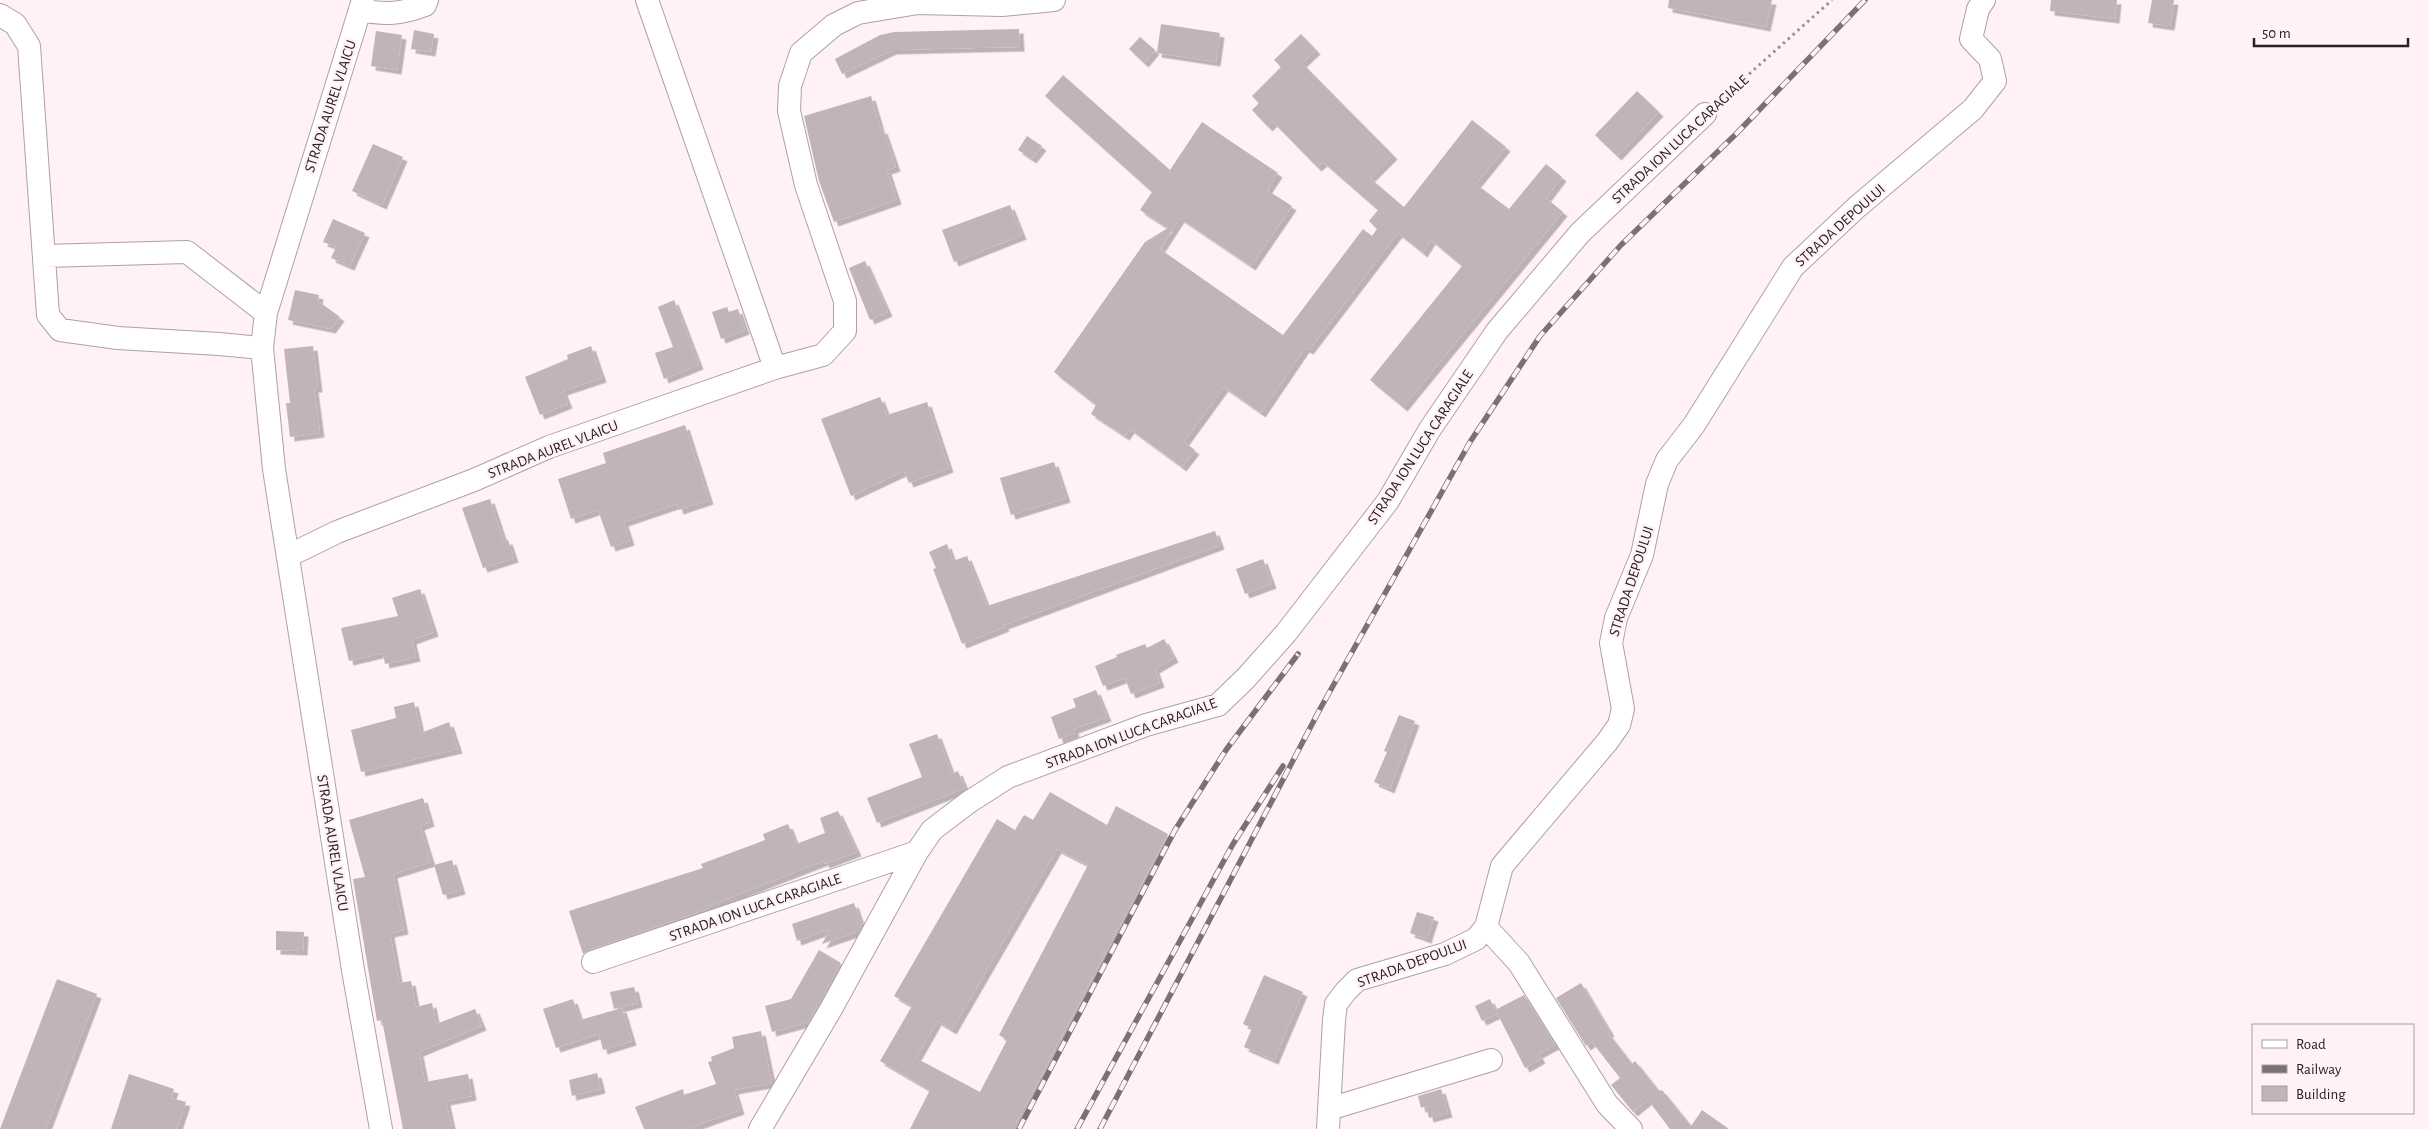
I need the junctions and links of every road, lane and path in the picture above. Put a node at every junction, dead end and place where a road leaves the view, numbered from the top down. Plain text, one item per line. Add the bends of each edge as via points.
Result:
1 (427, 0) edge
2 (647, 0) edge
3 (1054, 0) edge
4 (1832, 0) edge
5 (1984, 0) edge
6 (362, 5) edge
7 (0, 15) edge
8 (1705, 114) joint
9 (44, 256) junction
10 (266, 313) junction
11 (262, 348) junction
12 (775, 368) junction
13 (288, 556) junction
14 (917, 852) junction
15 (1486, 927) junction
16 (593, 962) dead end
17 (1491, 1060) dead end
18 (1329, 1119) edge
19 (381, 1129) edge
20 (760, 1129) edge
21 (1632, 1129) edge

1 - 6 street, STRADA AUREL VLAICU via 425,4 402,13 378,14
2 - 12 street
3 - 12 street, STRADA AUREL VLAICU via 1002,5 918,3 858,13 834,25 801,54 790,86 789,111 806,185 845,301 845,330 823,355
4 - 8 path, STRADA ION LUCA CARAGIALE
5 - 15 street, STRADA DEPOULUI via 1978,9 1971,39 1990,59 1995,81 1973,109 1857,207 1793,267 1694,425 1667,460 1657,484 1642,555 1616,618 1611,643 1623,708 1619,725 1502,866
6 - 10 street, STRADA AUREL VLAICU
7 - 9 street via 15,24 29,46
8 - 14 street, STRADA ION LUCA CARAGIALE via 1580,233 1503,323 1430,429 1388,501 1286,633 1218,705 1146,725 1008,777 932,830
9 - 10 street via 187,252
9 - 11 street via 48,315 60,330 118,338
10 - 11 street, STRADA AUREL VLAICU
11 - 13 street, STRADA AUREL VLAICU via 274,469
12 - 13 street, STRADA AUREL VLAICU via 549,447 457,487 337,532
13 - 19 street, STRADA AUREL VLAICU
14 - 16 street, STRADA ION LUCA CARAGIALE
14 - 20 street, STRADA ION LUCA CARAGIALE via 831,1009
15 - 18 street, STRADA DEPOULUI via 1476,939 1445,954 1357,980 1346,991 1336,1004
15 - 21 street via 1518,963 1607,1104
17 - 18 street

